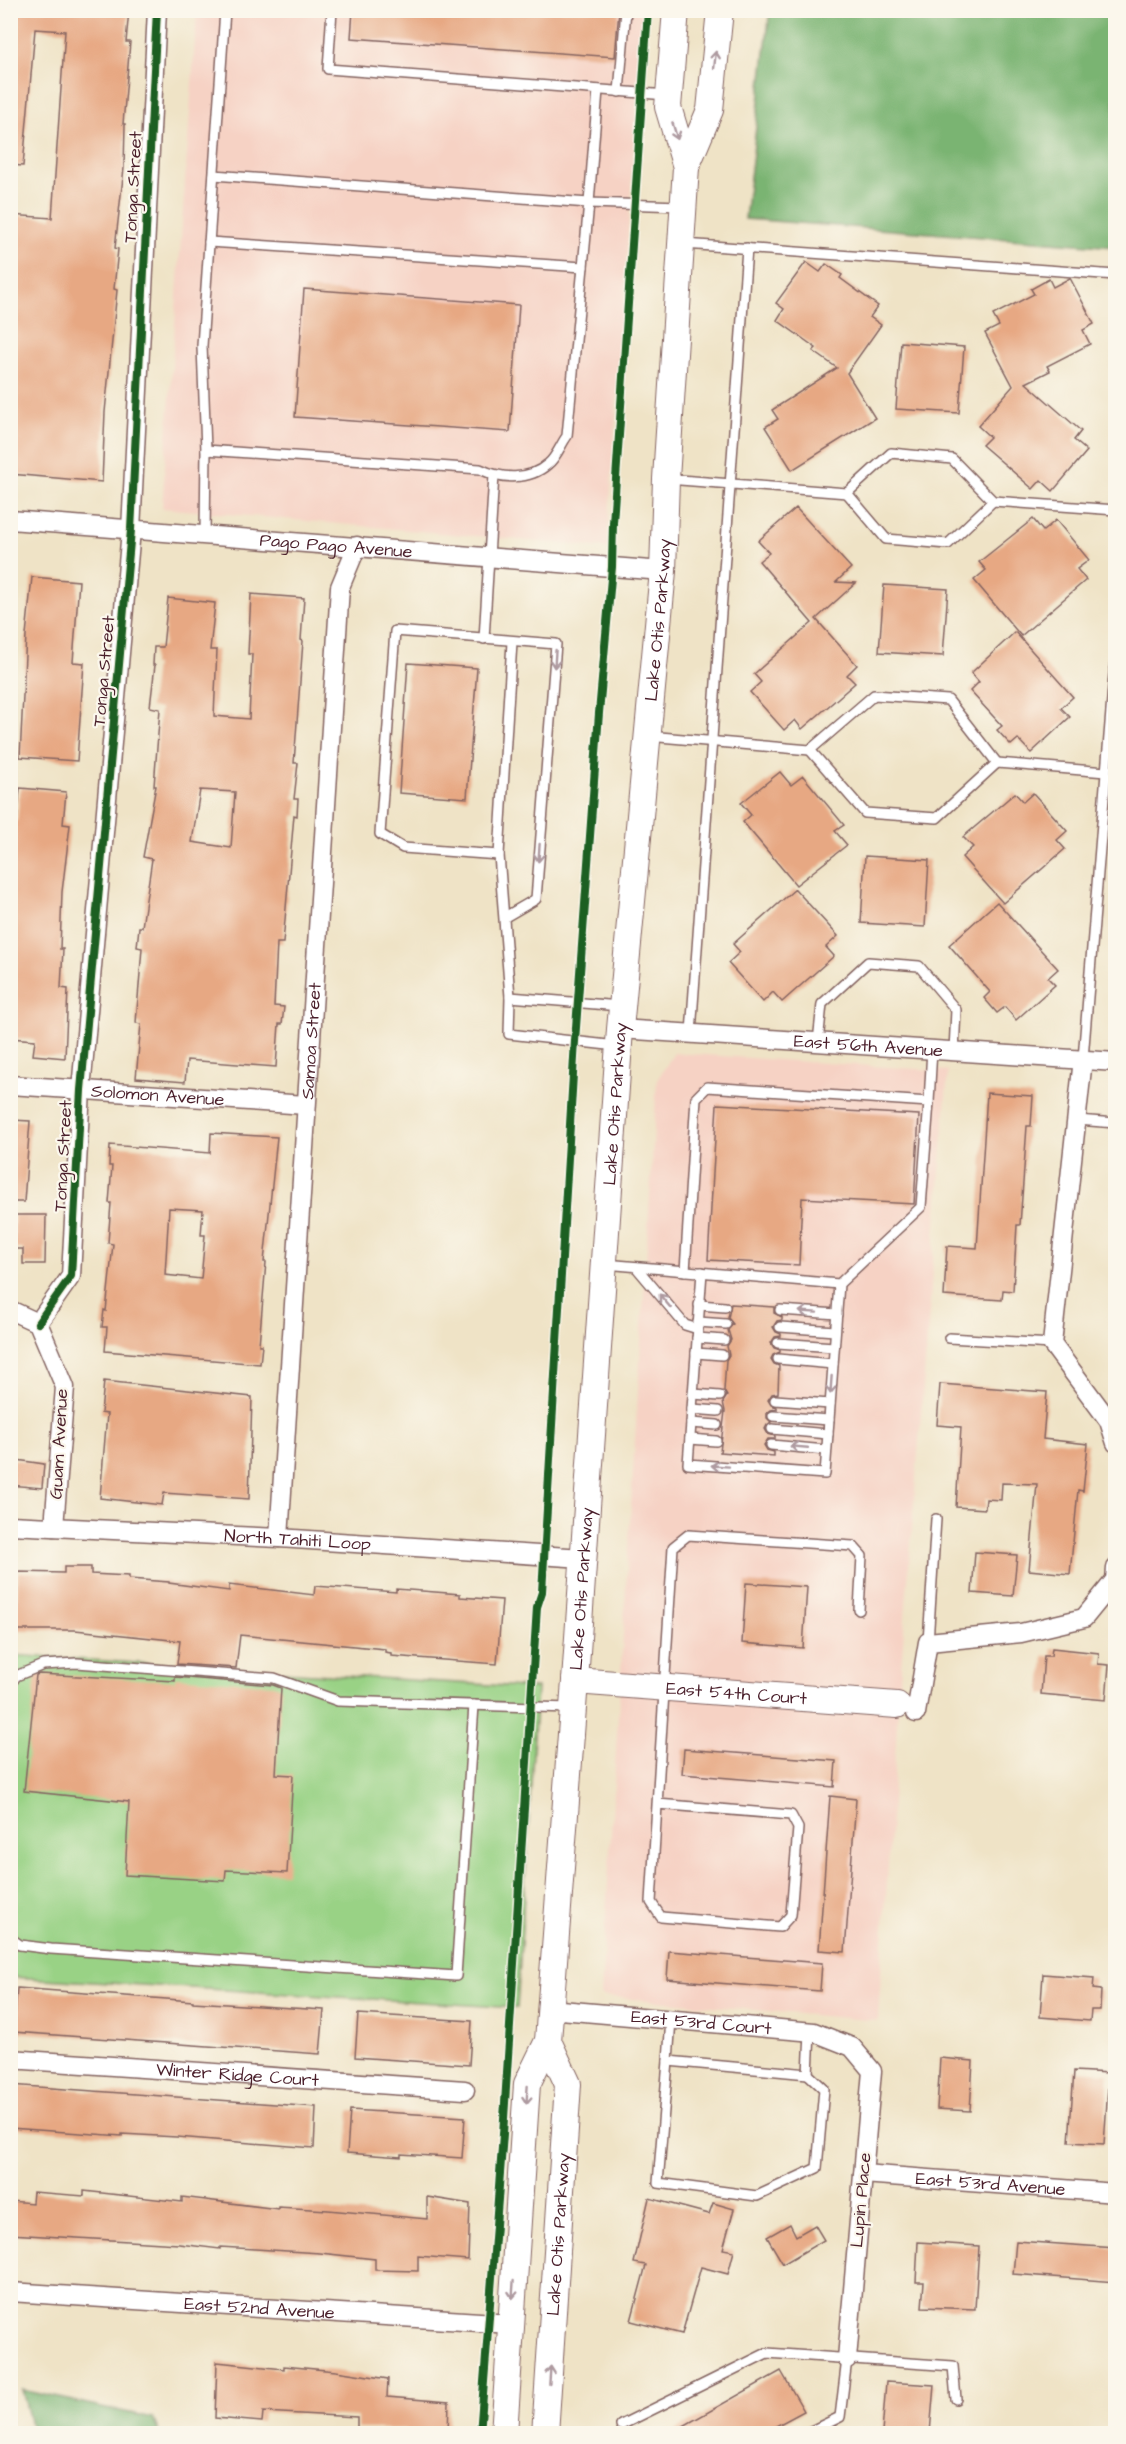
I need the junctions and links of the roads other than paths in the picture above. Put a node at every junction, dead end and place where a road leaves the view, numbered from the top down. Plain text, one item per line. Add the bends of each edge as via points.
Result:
1 (157, 10) edge
2 (225, 10) edge
3 (332, 10) edge
4 (626, 10) edge
5 (676, 10) edge
6 (720, 10) edge
7 (598, 90) junction
8 (620, 92) junction
9 (669, 95) junction
10 (686, 167) junction
11 (214, 175) junction
12 (590, 203) junction
13 (685, 206) junction
14 (209, 242) junction
15 (682, 244) junction
16 (747, 248) junction
17 (583, 267) junction
18 (1116, 275) edge
19 (206, 450) junction
20 (494, 475) junction
21 (666, 479) junction
22 (730, 484) junction
23 (847, 493) junction
24 (993, 501) junction
25 (1116, 510) edge
26 (10, 520) edge
27 (131, 530) junction
28 (205, 535) junction
29 (357, 546) junction
30 (490, 557) junction
31 (663, 571) junction
32 (484, 639) junction
33 (512, 642) junction
34 (1116, 649) edge
35 (646, 736) junction
36 (712, 742) junction
37 (810, 750) junction
38 (997, 763) junction
39 (1106, 772) junction
40 (499, 855) junction
41 (505, 916) junction
42 (510, 997) junction
43 (621, 1027) junction
44 (691, 1033) junction
45 (818, 1041) junction
46 (932, 1049) junction
47 (954, 1051) junction
48 (1083, 1059) junction
49 (1116, 1062) edge
50 (10, 1085) edge
51 (81, 1090) junction
52 (928, 1102) junction
53 (306, 1106) junction
54 (1077, 1120) junction
55 (1116, 1123) edge
56 (604, 1264) junction
57 (636, 1267) junction
58 (685, 1271) junction
59 (702, 1272) junction
60 (839, 1284) junction
61 (699, 1305) junction
62 (725, 1307) dead end
63 (10, 1310) edge
64 (780, 1311) dead end
65 (837, 1314) junction
66 (38, 1323) junction
67 (726, 1324) dead end
68 (780, 1327) dead end
69 (698, 1330) junction
70 (836, 1331) junction
71 (949, 1338) dead end
72 (724, 1340) dead end
73 (778, 1344) dead end
74 (1052, 1344) junction
75 (834, 1347) junction
76 (696, 1353) junction
77 (722, 1355) dead end
78 (778, 1359) dead end
79 (833, 1364) junction
80 (693, 1394) junction
81 (720, 1396) dead end
82 (775, 1400) dead end
83 (830, 1404) junction
84 (692, 1409) junction
85 (718, 1411) dead end
86 (773, 1416) dead end
87 (829, 1420) junction
88 (691, 1423) junction
89 (717, 1425) dead end
90 (772, 1430) dead end
91 (828, 1434) junction
92 (690, 1439) junction
93 (716, 1441) dead end
94 (1116, 1443) edge
95 (771, 1445) dead end
96 (826, 1450) junction
97 (936, 1519) dead end
98 (10, 1525) edge
99 (54, 1527) junction
100 (279, 1538) junction
101 (583, 1558) junction
102 (1116, 1568) edge
103 (859, 1610) dead end
104 (928, 1642) junction
105 (575, 1681) junction
106 (10, 1685) edge
107 (663, 1688) junction
108 (474, 1705) junction
109 (573, 1708) junction
110 (907, 1709) joint
111 (657, 1804) junction
112 (10, 1938) edge
113 (549, 2009) junction
114 (670, 2019) junction
115 (810, 2032) junction
116 (548, 2041) junction
117 (852, 2047) joint
118 (10, 2059) edge
119 (668, 2061) junction
120 (808, 2074) junction
121 (465, 2090) dead end
122 (863, 2174) junction
123 (1116, 2193) edge
124 (10, 2292) edge
125 (511, 2325) junction
126 (847, 2359) junction
127 (956, 2399) dead end
128 (621, 2425) dead end
129 (504, 2433) edge
130 (545, 2433) edge
131 (806, 2433) edge

1 - 27 street, Tonga Street
2 - 11 lane
3 - 7 lane via 328,69
4 - 8 lane
5 - 9 main road, Lake Otis Parkway
10 -> 6 main road, Lake Otis Parkway via 710,110
7 - 8 lane
7 - 12 lane
8 - 9 lane
9 -> 10 main road, Lake Otis Parkway via 668,107
10 - 13 main road, Lake Otis Parkway
11 - 12 lane
11 - 14 lane
12 - 13 lane
12 - 17 lane
13 - 15 main road, Lake Otis Parkway
14 - 17 lane
14 - 19 lane via 202,346
15 - 16 lane
15 - 21 main road, Lake Otis Parkway
16 - 18 lane
16 - 22 lane
17 - 20 lane via 567,436 549,464 525,477
19 - 20 lane via 480,469
19 - 28 lane
20 - 30 lane
21 - 22 lane
21 - 31 main road, Lake Otis Parkway
22 - 23 lane
22 - 36 lane
23 - 24 lane via 891,453 952,459
23 - 24 lane via 886,539 948,544
24 - 25 lane
26 - 27 street, Pago Pago Avenue
27 - 28 street, Pago Pago Avenue
27 - 51 street, Tonga Street
28 - 29 street, Pago Pago Avenue
29 - 30 street, Pago Pago Avenue
29 - 53 street, Samoa Street via 340,587
30 - 31 street, Pago Pago Avenue
30 - 32 lane
31 - 35 main road, Lake Otis Parkway
32 - 33 lane
32 - 40 lane via 395,631 380,834 403,848
33 - 40 lane
33 -> 41 lane via 556,644 536,899
34 - 39 lane
35 - 36 lane
35 - 43 main road, Lake Otis Parkway
36 - 37 lane
36 - 44 lane
37 - 38 lane via 865,813 875,814 937,818
37 - 38 lane via 874,695 906,697 948,700
38 - 39 lane
39 - 48 lane
40 - 41 lane
41 - 42 lane
42 - 43 lane
42 - 43 lane via 509,1034
43 - 44 street, East 56th Avenue
43 - 56 main road, Lake Otis Parkway
44 - 45 street, East 56th Avenue
45 - 46 street, East 56th Avenue
45 - 47 lane via 822,1004 868,962 919,966 956,1010
46 - 47 street, East 56th Avenue
46 - 52 lane
47 - 48 street, East 56th Avenue
48 - 49 street, East 56th Avenue
48 - 54 street
50 - 51 street, Solomon Avenue
51 - 53 street, Solomon Avenue
51 - 66 street, Tonga Street via 71,1276
52 - 58 lane via 707,1087 696,1098
52 - 60 lane via 921,1207
53 - 100 street, Samoa Street
54 - 55 lane
54 - 74 street
56 - 57 lane
56 - 101 main road, Lake Otis Parkway
57 - 58 lane
69 -> 57 lane via 685,1325
58 - 59 lane
59 - 60 lane
59 - 61 lane
60 - 65 lane
61 - 62 lane
61 - 69 lane
63 - 66 street
65 -> 64 lane
65 - 70 lane
66 - 99 street, Guam Avenue via 65,1387
67 - 69 lane
68 - 70 lane
69 - 72 lane
69 - 76 lane
70 - 75 lane
71 - 74 lane
73 - 75 lane
74 - 94 street via 1109,1421
75 - 79 lane
76 - 77 lane
76 - 80 lane
78 - 79 lane
79 -> 83 lane
80 - 81 lane
80 - 84 lane
82 - 83 lane
83 - 87 lane
84 - 85 lane
84 - 88 lane
86 - 87 lane
87 - 91 lane
88 - 89 lane
88 - 92 lane
90 - 91 lane
91 - 96 lane
92 - 93 lane
96 -> 92 lane via 825,1474 700,1465 688,1464
96 -> 95 lane
97 - 104 lane
98 - 99 street, North Tahiti Loop
99 - 100 street, North Tahiti Loop
100 - 101 street, North Tahiti Loop
101 - 105 main road, Lake Otis Parkway
102 - 104 street via 1115,1580 1084,1618 1021,1633
103 - 107 lane via 862,1556 853,1546 688,1535 673,1546
104 - 110 street
105 - 107 main road, East 54th Court
105 - 109 main road, Lake Otis Parkway
106 - 108 lane via 16,1676 43,1665 77,1663 274,1678 338,1701
107 - 110 main road, East 54th Court
107 - 111 lane
108 - 109 lane
108 - 112 lane via 456,1976 51,1949 20,1945
109 - 113 main road, Lake Otis Parkway
111 - 111 lane via 651,1902 661,1917 780,1927 791,1915 798,1828 791,1815
113 - 114 street, East 53rd Court
113 - 116 main road, Lake Otis Parkway
114 - 115 street, East 53rd Court
114 - 119 lane
115 - 117 street, East 53rd Court
115 - 120 lane
116 -> 125 main road, Lake Otis Parkway via 527,2084
130 -> 116 main road, Lake Otis Parkway via 568,2084
117 - 122 street, Lupin Place via 872,2071
118 - 121 street, Winter Ridge Court
119 - 120 lane
119 - 120 lane via 658,2183 757,2196 817,2168 824,2089
122 - 123 street, East 53rd Avenue
122 - 126 street, Lupin Place
124 - 125 street, East 52nd Avenue
125 - 129 main road, Lake Otis Parkway
126 - 127 lane via 953,2366
126 - 128 lane via 767,2353
126 - 131 lane via 840,2417

